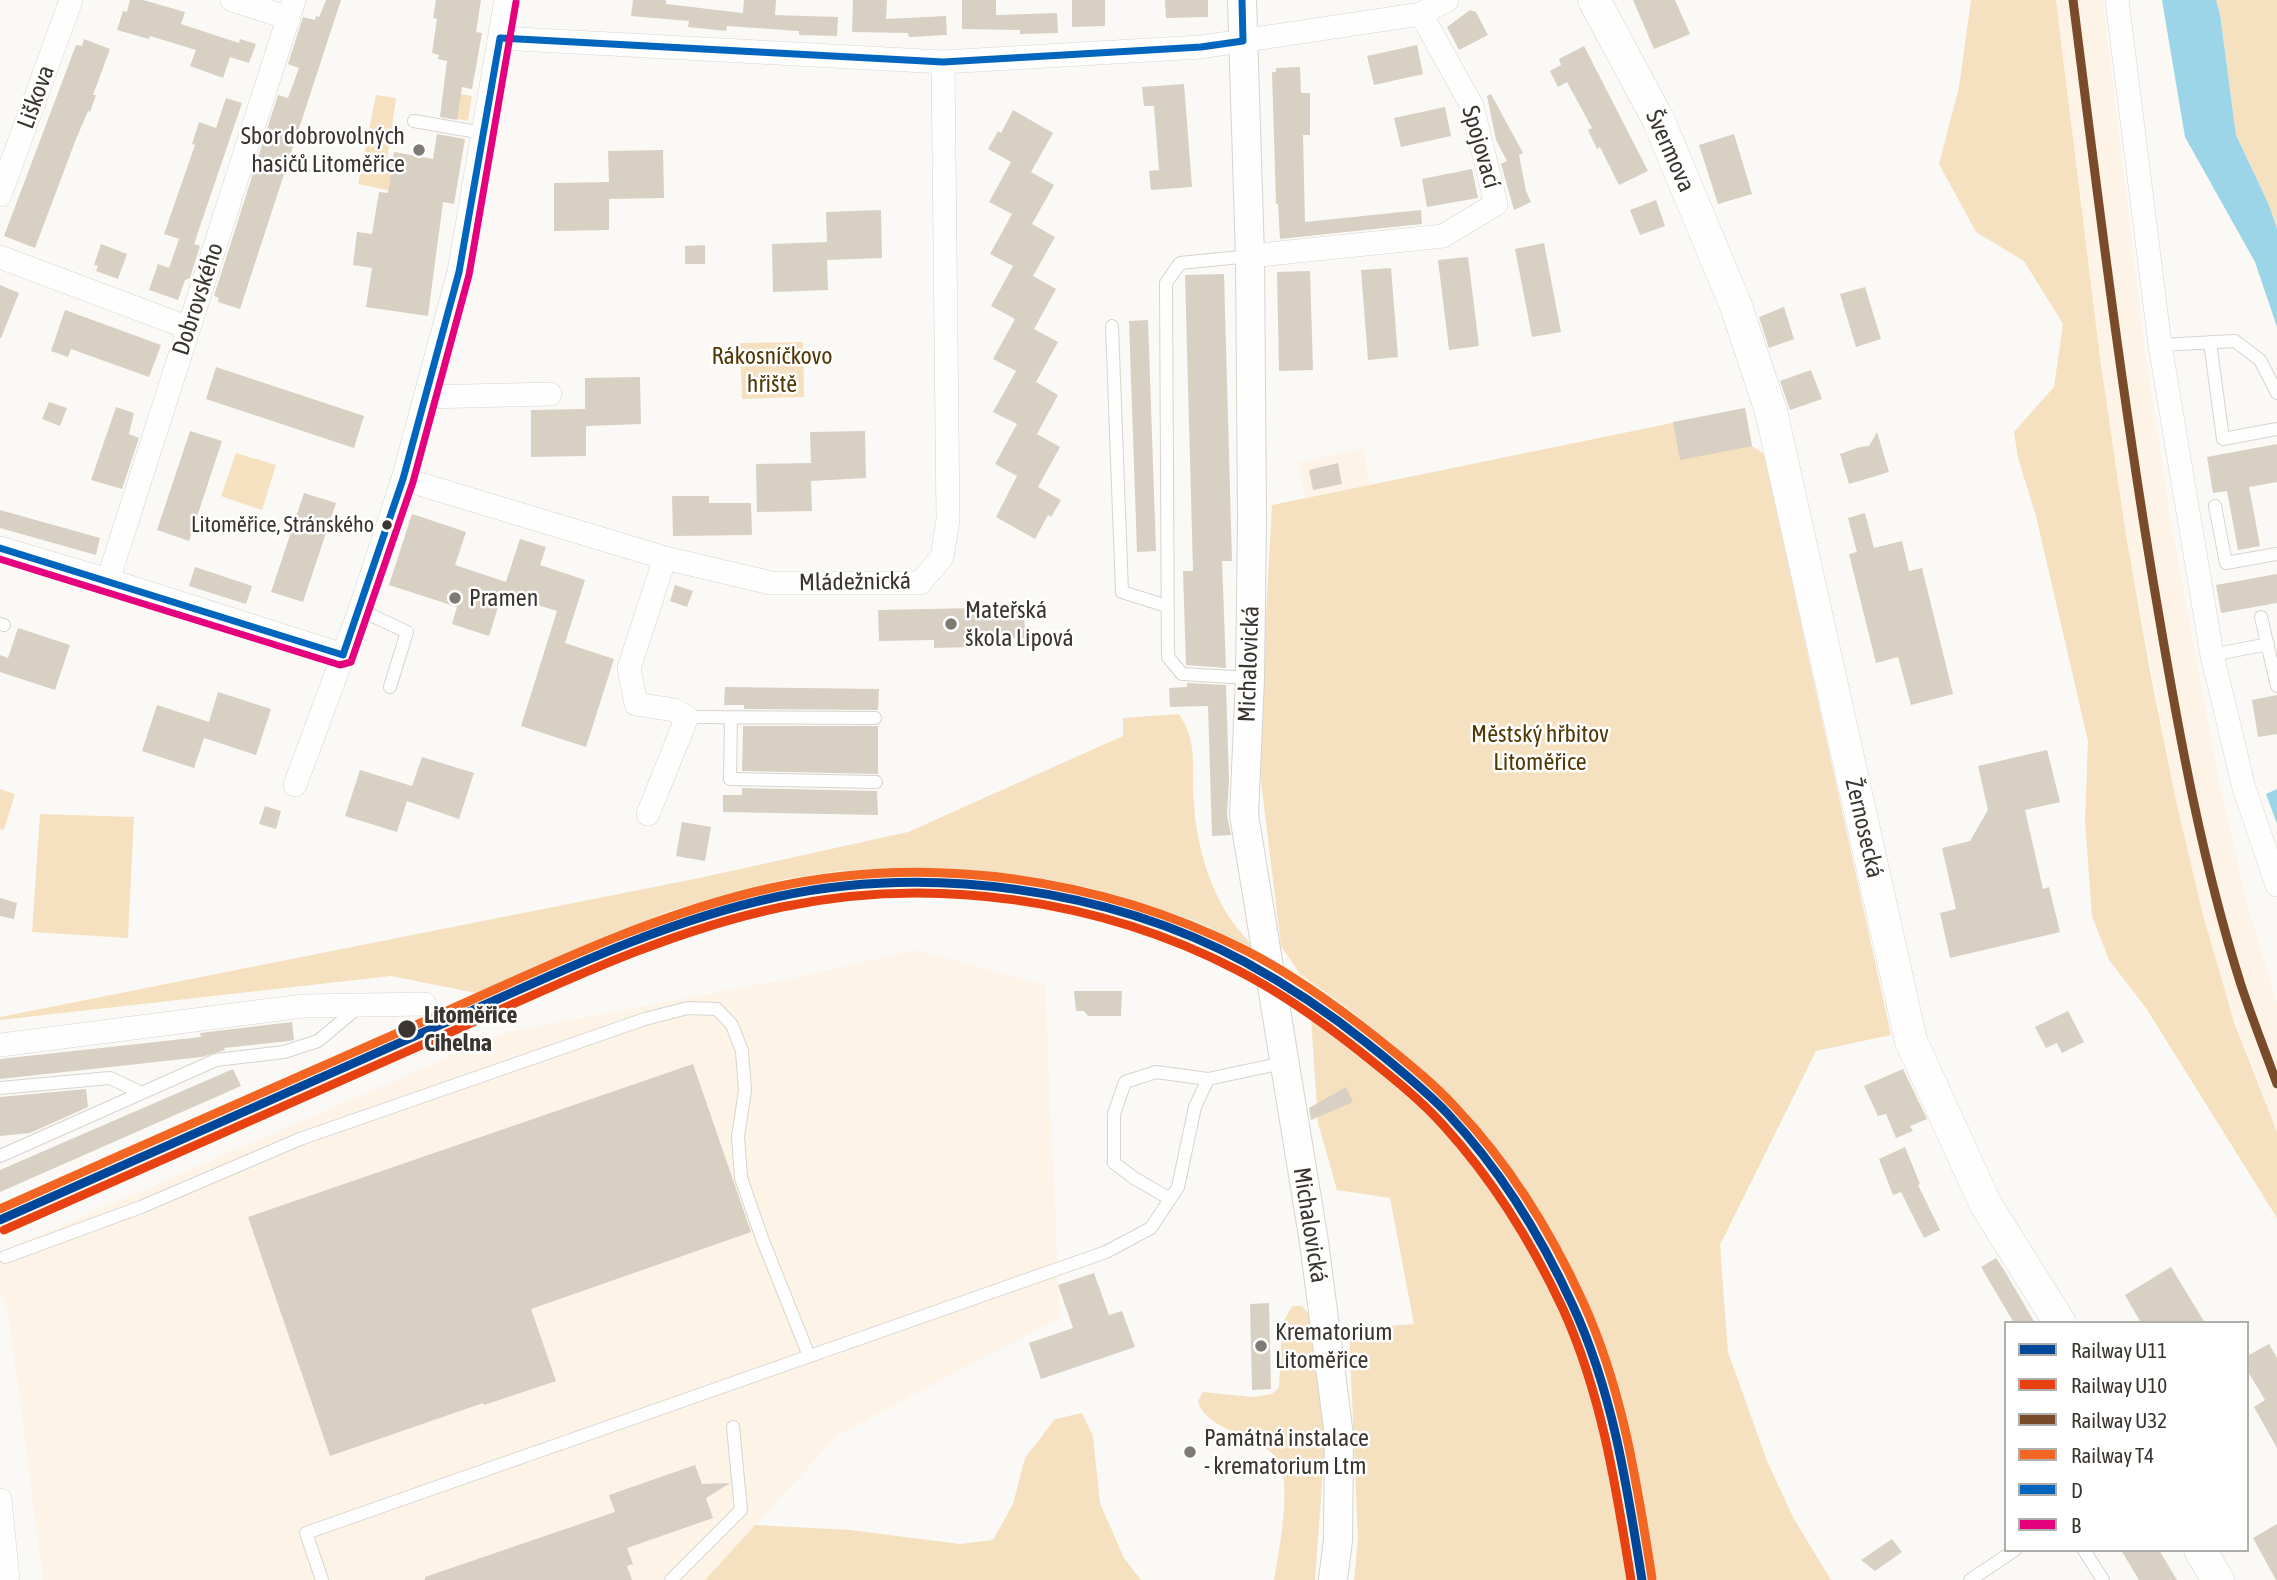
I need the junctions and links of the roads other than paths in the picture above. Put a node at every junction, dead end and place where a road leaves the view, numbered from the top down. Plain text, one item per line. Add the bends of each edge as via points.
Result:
1 (71, 0) edge
2 (232, 0) edge
3 (506, 0) edge
4 (1242, 0) edge
5 (1447, 0) edge
6 (1594, 0) edge
7 (2117, 0) edge
8 (291, 9) edge
9 (1422, 14) junction
10 (500, 38) junction
11 (1243, 41) junction
12 (943, 62) junction
13 (414, 121) dead end
14 (484, 133) junction
15 (0, 195) edge
16 (1250, 256) junction
17 (0, 257) edge
18 (1736, 306) joint
19 (1112, 326) dead end
20 (189, 328) junction
21 (2210, 342) junction
22 (2160, 345) junction
23 (2277, 393) edge
24 (550, 394) dead end
25 (425, 397) junction
26 (2277, 429) edge
27 (403, 479) junction
28 (2216, 506) dead end
29 (0, 548) edge
30 (2277, 554) edge
31 (665, 558) junction
32 (108, 580) junction
33 (1167, 606) junction
34 (360, 610) junction
35 (2261, 617) dead end
36 (2268, 644) junction
37 (2211, 654) junction
38 (343, 655) junction
39 (1250, 678) junction
40 (2277, 685) edge
41 (390, 687) dead end
42 (687, 718) junction
43 (731, 718) junction
44 (875, 718) dead end
45 (876, 782) dead end
46 (295, 785) dead end
47 (648, 814) dead end
48 (2277, 885) edge
49 (425, 1004) dead end
50 (360, 1006) junction
51 (0, 1045) edge
52 (1283, 1063) junction
53 (1208, 1079) junction
54 (0, 1088) edge
55 (142, 1093) junction
56 (0, 1156) edge
57 (1170, 1199) junction
58 (5, 1257) dead end
59 (2059, 1321) edge
60 (809, 1356) junction
61 (733, 1427) dead end
62 (0, 1500) edge
63 (2012, 1552) edge
64 (2085, 1552) edge
65 (2201, 1552) edge
66 (8, 1580) edge
67 (322, 1580) edge
68 (671, 1580) edge
69 (1332, 1580) edge
70 (1970, 1580) edge
71 (2104, 1580) edge
72 (2218, 1580) edge

1 - 15 street, Liškova
2 - 8 street
3 - 10 street
4 - 11 street, Michalovická
5 - 9 street
6 - 18 main road, Švermova via 1658,119
7 - 22 street
8 - 20 street, Dobrovského
9 - 11 street
9 - 16 street, Spojovací via 1472,106 1496,204 1443,236
10 - 12 street
10 - 14 street
11 - 12 street
11 - 16 street, Michalovická
12 - 31 street, Mládežnická via 948,520 942,557 920,583 771,583
13 - 14 lane
14 - 25 street via 459,272
16 - 33 lane via 1180,263 1166,283
16 - 39 street, Michalovická
17 - 20 street
18 - 59 main road, Žernosecká via 1771,411 1911,1041 1986,1205
19 - 33 lane via 1122,592
20 - 32 street, Dobrovského
21 - 22 lane
21 - 23 lane via 2235,341 2260,360
21 - 26 lane via 2223,439
22 - 37 street
24 - 25 street
25 - 27 street
27 - 31 street, Mládežnická
27 - 34 street
28 - 30 lane via 2226,563
29 - 32 street
31 - 42 street via 629,668 636,704 674,710
32 - 38 street
33 - 39 lane via 1168,657 1182,674
34 - 38 street
34 - 41 lane via 407,632
35 - 36 lane
36 - 37 lane
36 - 40 lane
37 - 48 street via 2244,788
38 - 46 street
39 - 52 street, Michalovická via 1244,815
42 - 43 lane
42 - 47 street
43 - 44 lane
43 - 45 lane via 730,779
49 - 50 street
50 - 51 street via 303,1006
50 - 55 lane via 318,1041 284,1052 216,1060
52 - 53 lane
52 - 69 street, Michalovická via 1314,1242 1339,1436 1338,1540
53 - 57 lane via 1195,1107 1178,1187
53 - 57 lane via 1156,1072 1125,1082 1114,1114 1114,1163
54 - 55 lane via 110,1078
55 - 56 lane
57 - 60 lane via 1151,1228 1106,1252
58 - 60 lane via 141,1207 300,1139 645,1019 688,1008 717,1009 732,1025 742,1051 741,1178
60 - 67 lane via 306,1533
61 - 68 lane via 741,1510
62 - 66 street
63 - 70 lane
64 - 71 lane
65 - 72 main road

